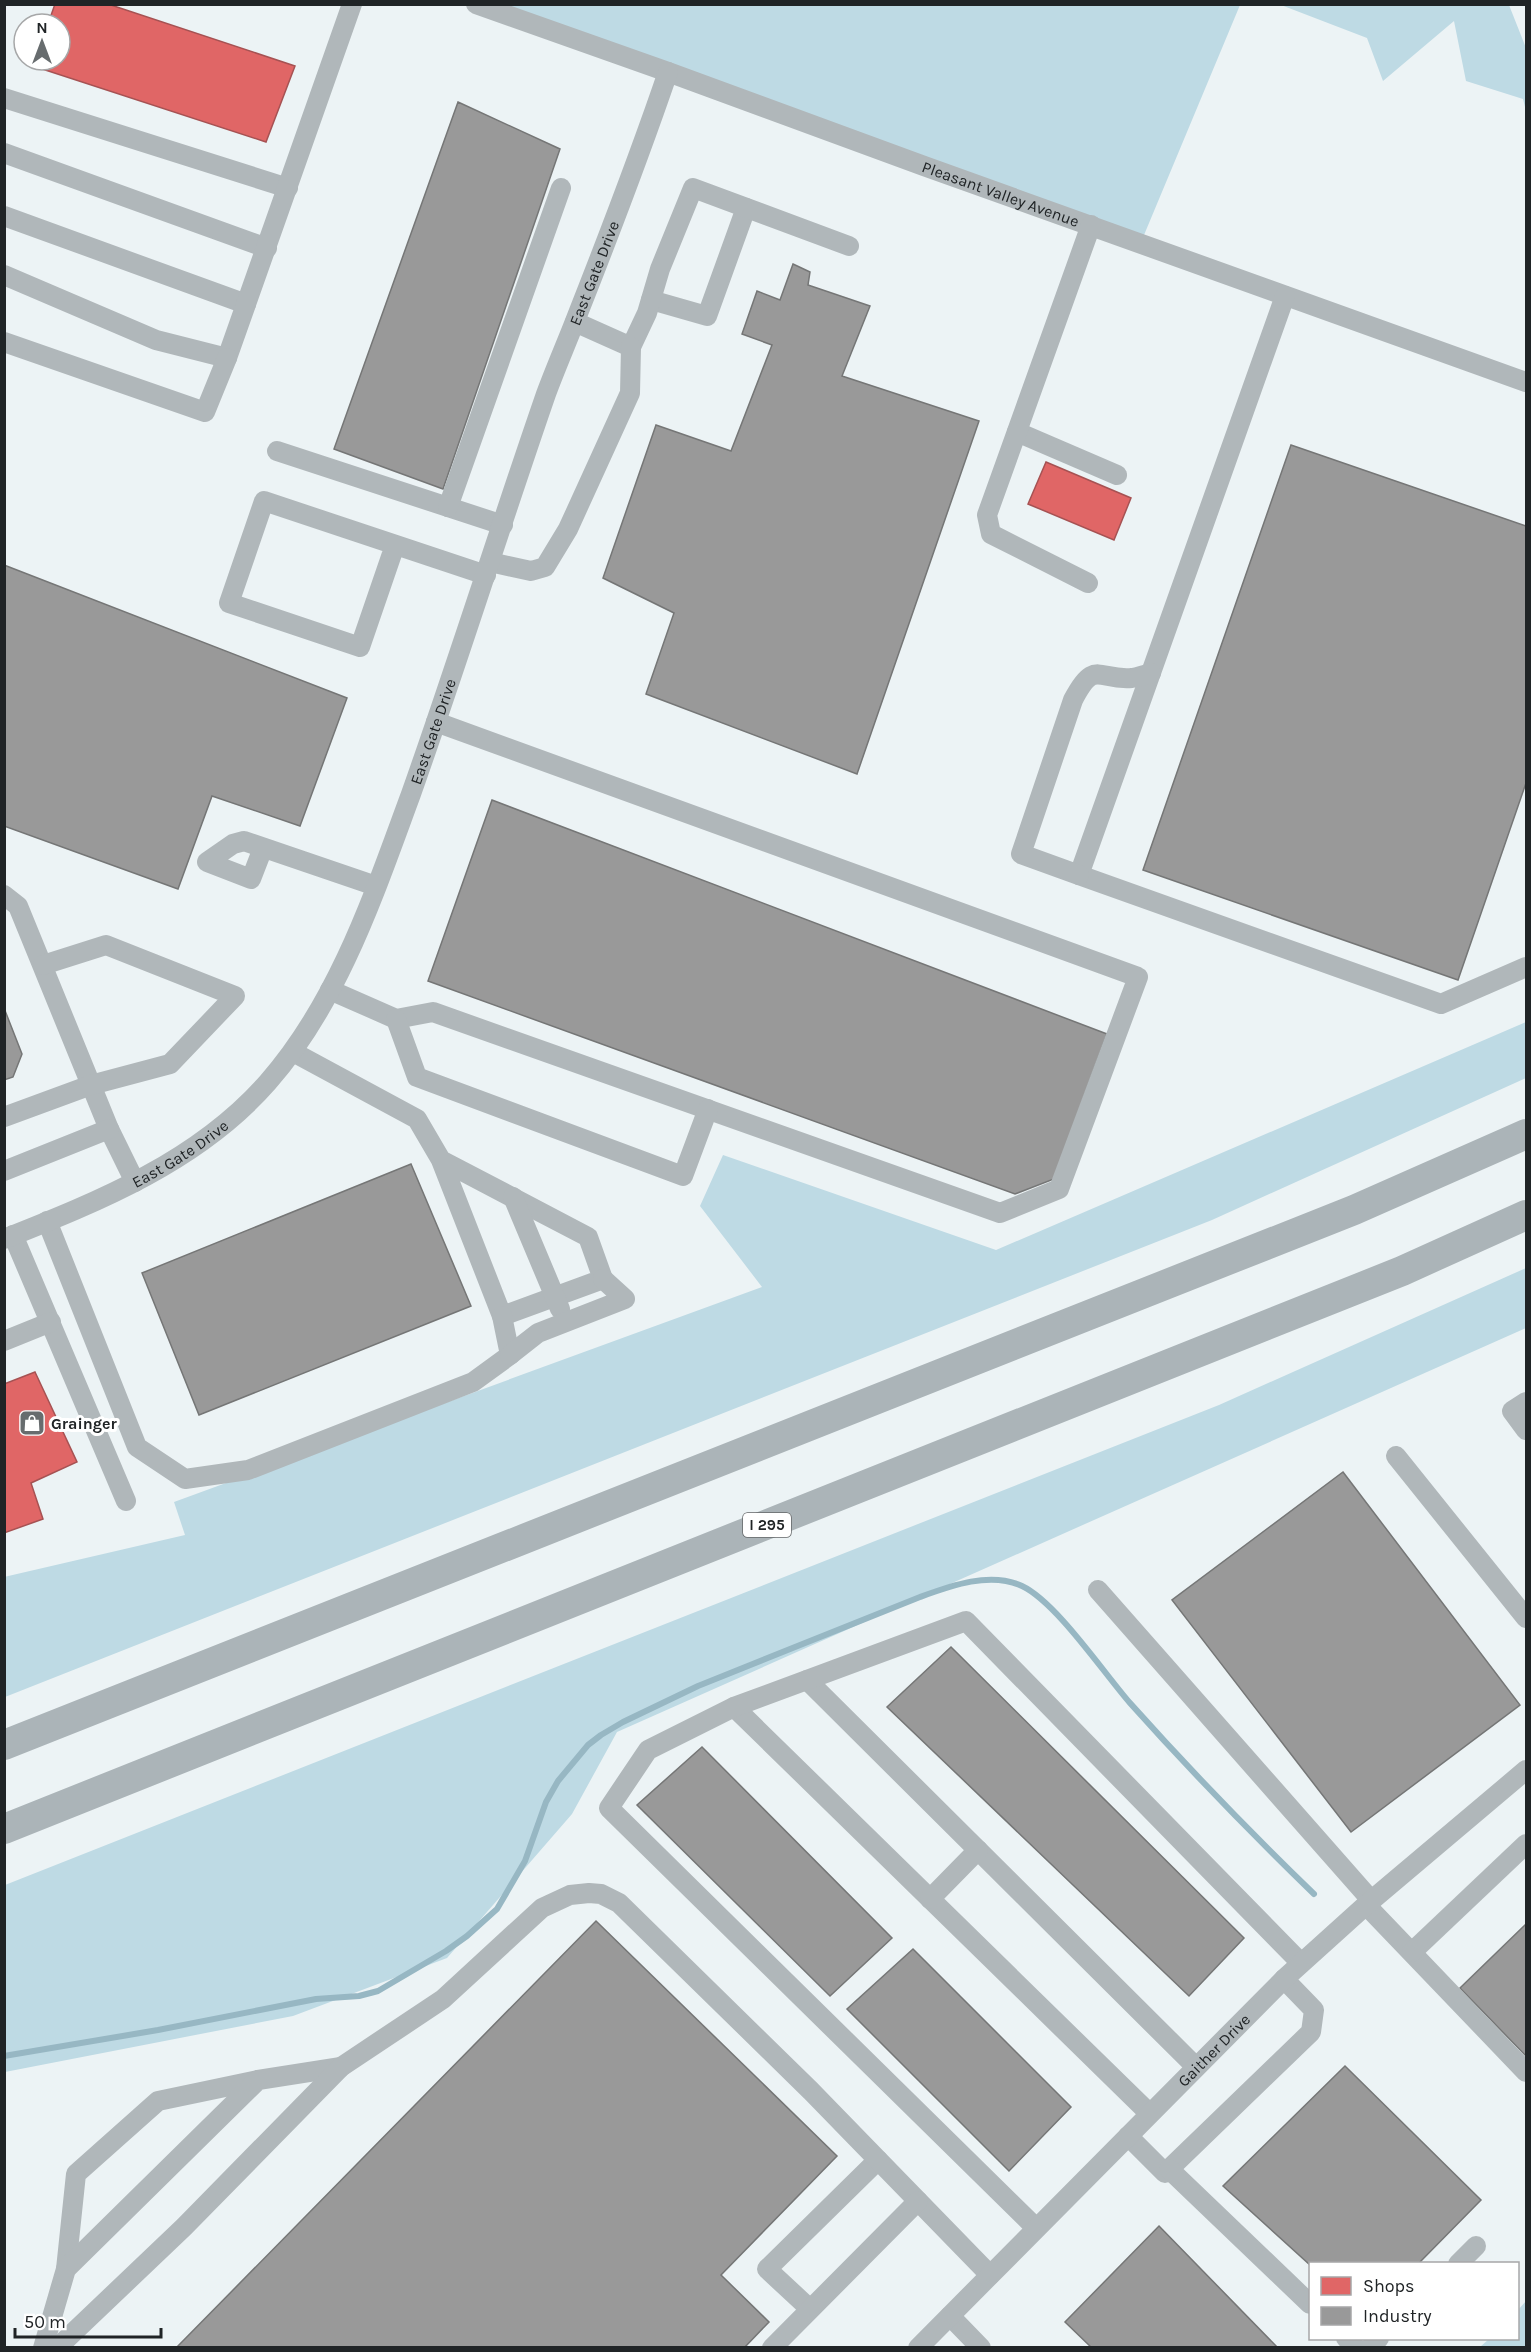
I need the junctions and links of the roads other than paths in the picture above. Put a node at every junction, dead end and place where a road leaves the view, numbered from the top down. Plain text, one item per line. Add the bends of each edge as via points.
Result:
1 (352, 4) edge
2 (476, 4) edge
3 (668, 72) junction
4 (4, 98) edge
5 (4, 153) edge
6 (288, 188) junction
7 (561, 188) dead end
8 (746, 208) junction
9 (4, 216) edge
10 (1091, 225) junction
11 (849, 246) dead end
12 (267, 248) junction
13 (4, 274) edge
14 (1285, 296) junction
15 (651, 300) junction
16 (246, 304) junction
17 (574, 322) junction
18 (4, 342) edge
19 (631, 347) junction
20 (227, 358) junction
21 (1527, 382) edge
22 (1017, 432) junction
23 (277, 451) dead end
24 (1117, 475) dead end
25 (448, 507) junction
26 (503, 525) junction
27 (395, 545) junction
28 (488, 568) junction
29 (1088, 583) dead end
30 (1151, 673) junction
31 (436, 722) junction
32 (263, 848) dead end
33 (1079, 875) junction
34 (376, 886) junction
35 (4, 895) edge
36 (43, 965) junction
37 (1527, 967) edge
38 (330, 990) junction
39 (396, 1019) junction
40 (293, 1052) junction
41 (91, 1085) junction
42 (708, 1109) junction
43 (4, 1117) edge
44 (109, 1129) junction
45 (1527, 1134) edge
46 (441, 1160) junction
47 (4, 1172) edge
48 (135, 1182) junction
49 (513, 1197) junction
50 (1527, 1215) edge
51 (48, 1221) junction
52 (9, 1237) edge
53 (603, 1279) junction
54 (555, 1297) junction
55 (502, 1316) junction
56 (51, 1322) junction
57 (566, 1322) junction
58 (4, 1341) edge
59 (510, 1355) junction
60 (1527, 1402) edge
61 (1527, 1430) edge
62 (1396, 1456) dead end
63 (126, 1501) dead end
64 (1098, 1590) dead end
65 (1527, 1618) edge
66 (807, 1680) junction
67 (734, 1707) junction
68 (4, 1745) edge
69 (1527, 1770) edge
70 (4, 1829) edge
71 (1527, 1844) edge
72 (978, 1850) junction
73 (930, 1899) junction
74 (1369, 1902) junction
75 (1412, 1952) junction
76 (1301, 1963) junction
77 (1284, 1979) junction
78 (1196, 2066) junction
79 (341, 2067) junction
80 (1527, 2072) edge
81 (258, 2080) junction
82 (1149, 2114) junction
83 (1128, 2136) junction
84 (878, 2160) junction
85 (1169, 2169) junction
86 (918, 2201) junction
87 (1036, 2228) junction
88 (1476, 2246) dead end
89 (1460, 2262) edge
90 (66, 2269) junction
91 (990, 2276) junction
92 (1309, 2302) edge
93 (810, 2309) junction
94 (950, 2316) junction
95 (43, 2348) edge
96 (57, 2348) edge
97 (772, 2348) edge
98 (918, 2348) edge
99 (981, 2348) edge

1 - 6 street
2 - 3 street, Pleasant Valley Avenue
3 - 10 street, Pleasant Valley Avenue
3 - 17 street, East Gate Drive
4 - 6 street
5 - 12 street
6 - 12 street
7 - 25 street
8 - 11 street
8 - 15 street via 707,316
8 - 15 street via 693,188
9 - 16 street
10 - 14 street, Pleasant Valley Avenue
10 - 22 street
12 - 16 street
13 - 20 street via 156,340
14 - 21 street, Pleasant Valley Avenue
14 - 30 street
15 - 19 street
16 - 20 street
17 - 19 street
17 - 26 street, East Gate Drive
18 - 20 street via 205,411
19 - 28 street via 630,393 568,529 545,567 531,571
22 - 24 street
22 - 29 street via 987,515 991,534
23 - 25 street
25 - 26 street
26 - 28 street, East Gate Drive
27 - 27 street via 264,501 229,603 360,647
27 - 28 street
28 - 31 street, East Gate Drive
30 - 33 street
30 - 33 street via 1131,678 1095,673 1084,680 1073,700 1021,854
31 - 34 street, East Gate Drive
31 - 42 street via 1138,977 1059,1189 1000,1213
32 - 34 street
33 - 37 street via 1441,1004
34 - 38 street, East Gate Drive
35 - 36 street via 18,906
36 - 41 street
36 - 41 street via 106,945 235,996 170,1064
38 - 39 street
38 - 40 street, East Gate Drive
39 - 42 street via 433,1012
39 - 42 street via 417,1077 683,1176
40 - 46 street via 417,1119
40 - 48 street, East Gate Drive via 251,1101 215,1132
41 - 43 street
41 - 44 street
44 - 47 street
44 - 48 street
45 - 68 highway via 1343,1215
46 - 49 street
46 - 55 street
48 - 51 street, East Gate Drive
49 - 53 street via 588,1237
49 - 54 street
50 - 70 highway, I 295 via 1402,1271
51 - 52 street, East Gate Drive
51 - 59 street via 137,1446 185,1479 248,1470 473,1382
52 - 56 street
53 - 54 street
53 - 57 street via 625,1299
54 - 55 street
54 - 57 street
55 - 59 street
56 - 58 street
56 - 63 street
57 - 59 street via 538,1333
60 - 61 street via 1512,1411
62 - 65 street
64 - 74 street
66 - 67 street
66 - 72 street
66 - 76 street via 966,1621
67 - 73 street
67 - 87 street via 648,1750 609,1808
69 - 74 street, Gaither Drive
71 - 75 street
72 - 73 street
72 - 78 street
73 - 82 street
74 - 75 street
74 - 76 street, Gaither Drive
75 - 80 street
76 - 77 street, Gaither Drive
77 - 78 street, Gaither Drive
77 - 85 street via 1314,2010 1311,2032
78 - 82 street, Gaither Drive
79 - 81 street
79 - 84 street via 443,1999 542,1908 570,1895 601,1894 619,1903
79 - 96 street via 184,2227
81 - 90 street
81 - 90 street via 158,2101 76,2174
82 - 83 street, Gaither Drive
83 - 85 street via 1165,2173
83 - 87 street, Gaither Drive
84 - 86 street
84 - 93 street via 767,2269
85 - 92 street
86 - 91 street
86 - 93 street
87 - 91 street, Gaither Drive
88 - 89 street
90 - 95 street
91 - 94 street, Gaither Drive
93 - 97 street
94 - 98 street, Gaither Drive
94 - 99 street

